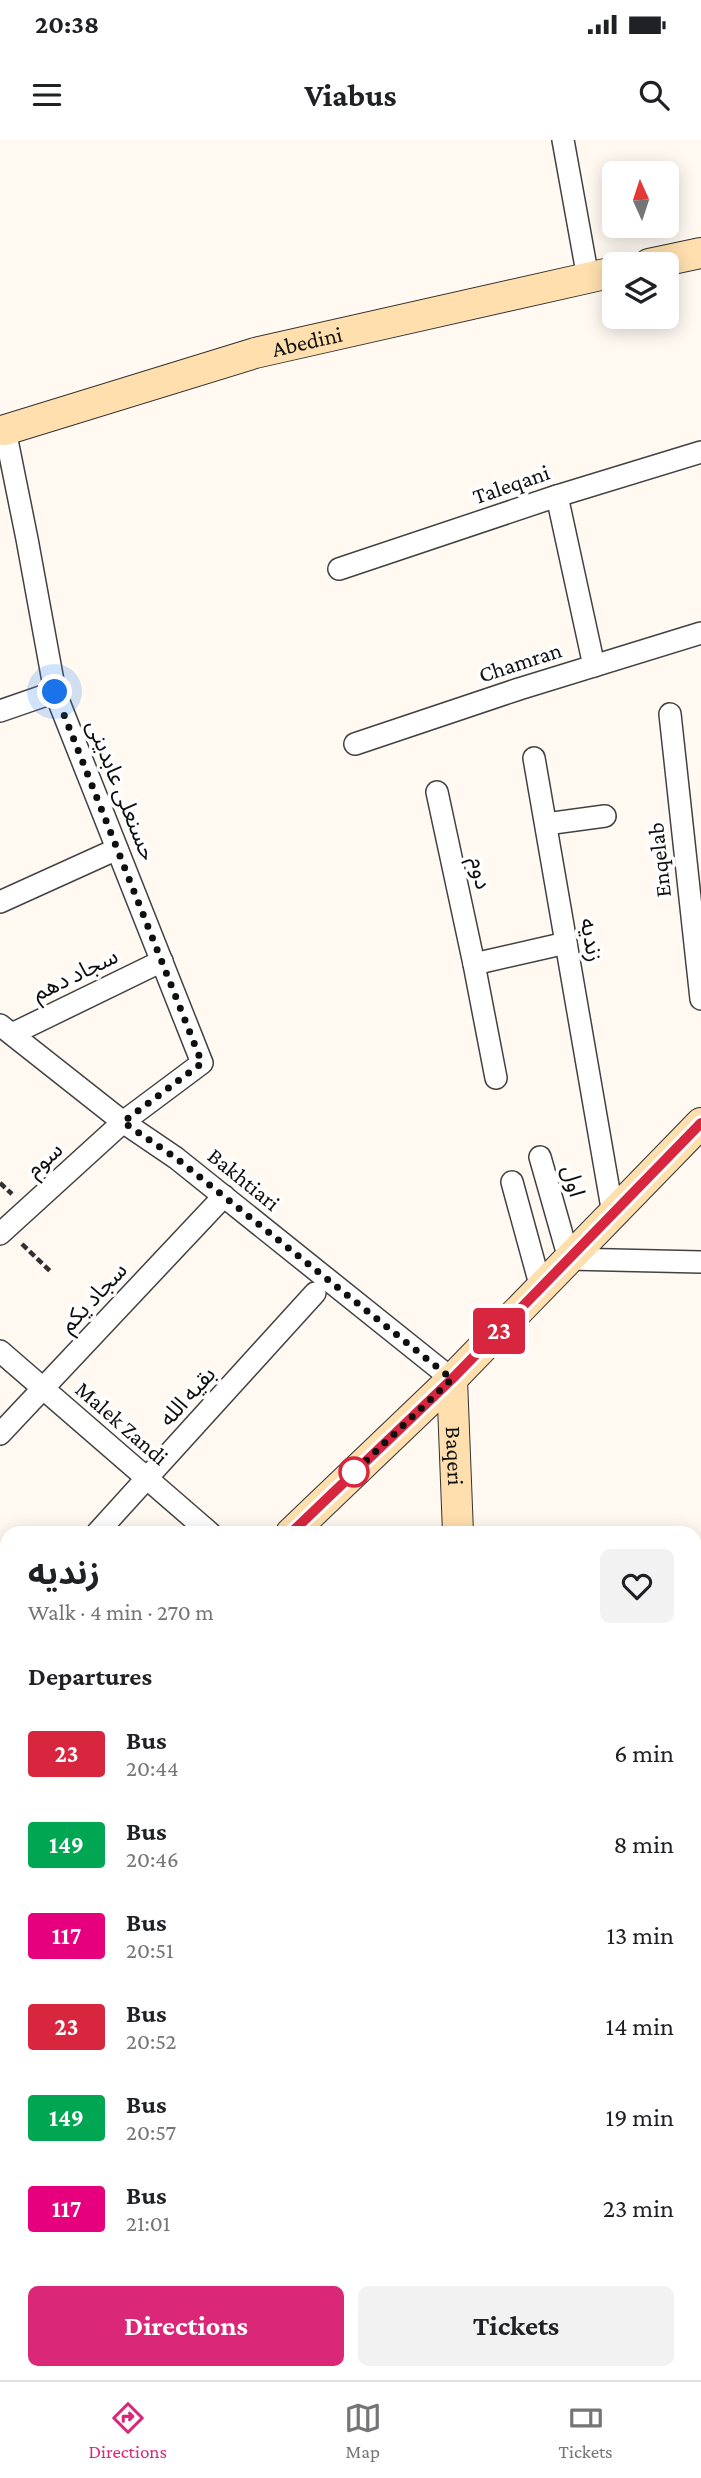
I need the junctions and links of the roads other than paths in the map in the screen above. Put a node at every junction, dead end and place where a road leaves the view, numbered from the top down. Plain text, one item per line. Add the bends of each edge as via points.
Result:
1 (563, 140) edge
2 (701, 253) edge
3 (679, 258) edge
4 (601, 275) edge
5 (2, 429) edge
6 (701, 452) edge
7 (557, 496) junction
8 (9, 500) edge
9 (340, 569) dead end
10 (701, 633) edge
11 (594, 666) junction
12 (55, 692) junction
13 (0, 711) edge
14 (670, 714) dead end
15 (355, 744) dead end
16 (534, 758) dead end
17 (437, 792) dead end
18 (606, 816) dead end
19 (546, 824) junction
20 (117, 849) junction
21 (0, 902) edge
22 (566, 943) junction
23 (162, 961) junction
24 (474, 964) junction
25 (701, 999) edge
26 (6, 1030) edge
27 (496, 1078) dead end
28 (123, 1122) junction
29 (701, 1123) edge
30 (540, 1157) dead end
31 (512, 1182) dead end
32 (223, 1196) junction
33 (613, 1214) junction
34 (3, 1231) edge
35 (569, 1259) junction
36 (701, 1262) edge
37 (541, 1288) junction
38 (315, 1293) dead end
39 (0, 1351) edge
40 (452, 1379) junction
41 (43, 1388) junction
42 (0, 1434) edge
43 (147, 1480) junction
44 (104, 1526) edge
45 (202, 1526) edge
46 (298, 1526) edge
47 (458, 1526) edge

1 - 4 street
2 - 3 street
4 - 5 street, Abedini via 255,353
5 - 8 street, حسنعلی عابدینی
6 - 7 street, Taleqani
7 - 9 street, Taleqani
7 - 11 street
8 - 12 street, حسنعلی عابدینی
10 - 11 street, Chamran
11 - 15 street, Chamran
12 - 13 street
12 - 20 street, حسنعلی عابدینی
14 - 25 street, Enqelab
16 - 19 street, زندیه
17 - 24 street, دوم
18 - 19 street
19 - 22 street, زندیه
20 - 21 street
20 - 23 street, حسنعلی عابدینی
22 - 24 street
22 - 33 street, زندیه
23 - 26 street, سجاد دهم
23 - 28 street, حسنعلی عابدینی via 202,1063
24 - 27 street, دوم
26 - 28 street, Bakhtiari
28 - 32 street, Bakhtiari
28 - 34 street, سوم
29 - 33 street
30 - 35 street, اول
31 - 37 street
32 - 40 street, Bakhtiari
32 - 41 street, سجاد یکم
33 - 35 street
35 - 36 street
35 - 37 street
37 - 40 street
38 - 43 street, بقیه الله
39 - 41 street, Malek Zandi
40 - 46 street
40 - 47 street, Baqeri
41 - 42 street, سجاد یکم
41 - 43 street, Malek Zandi
43 - 44 street, بقیه الله
43 - 45 street, Malek Zandi

